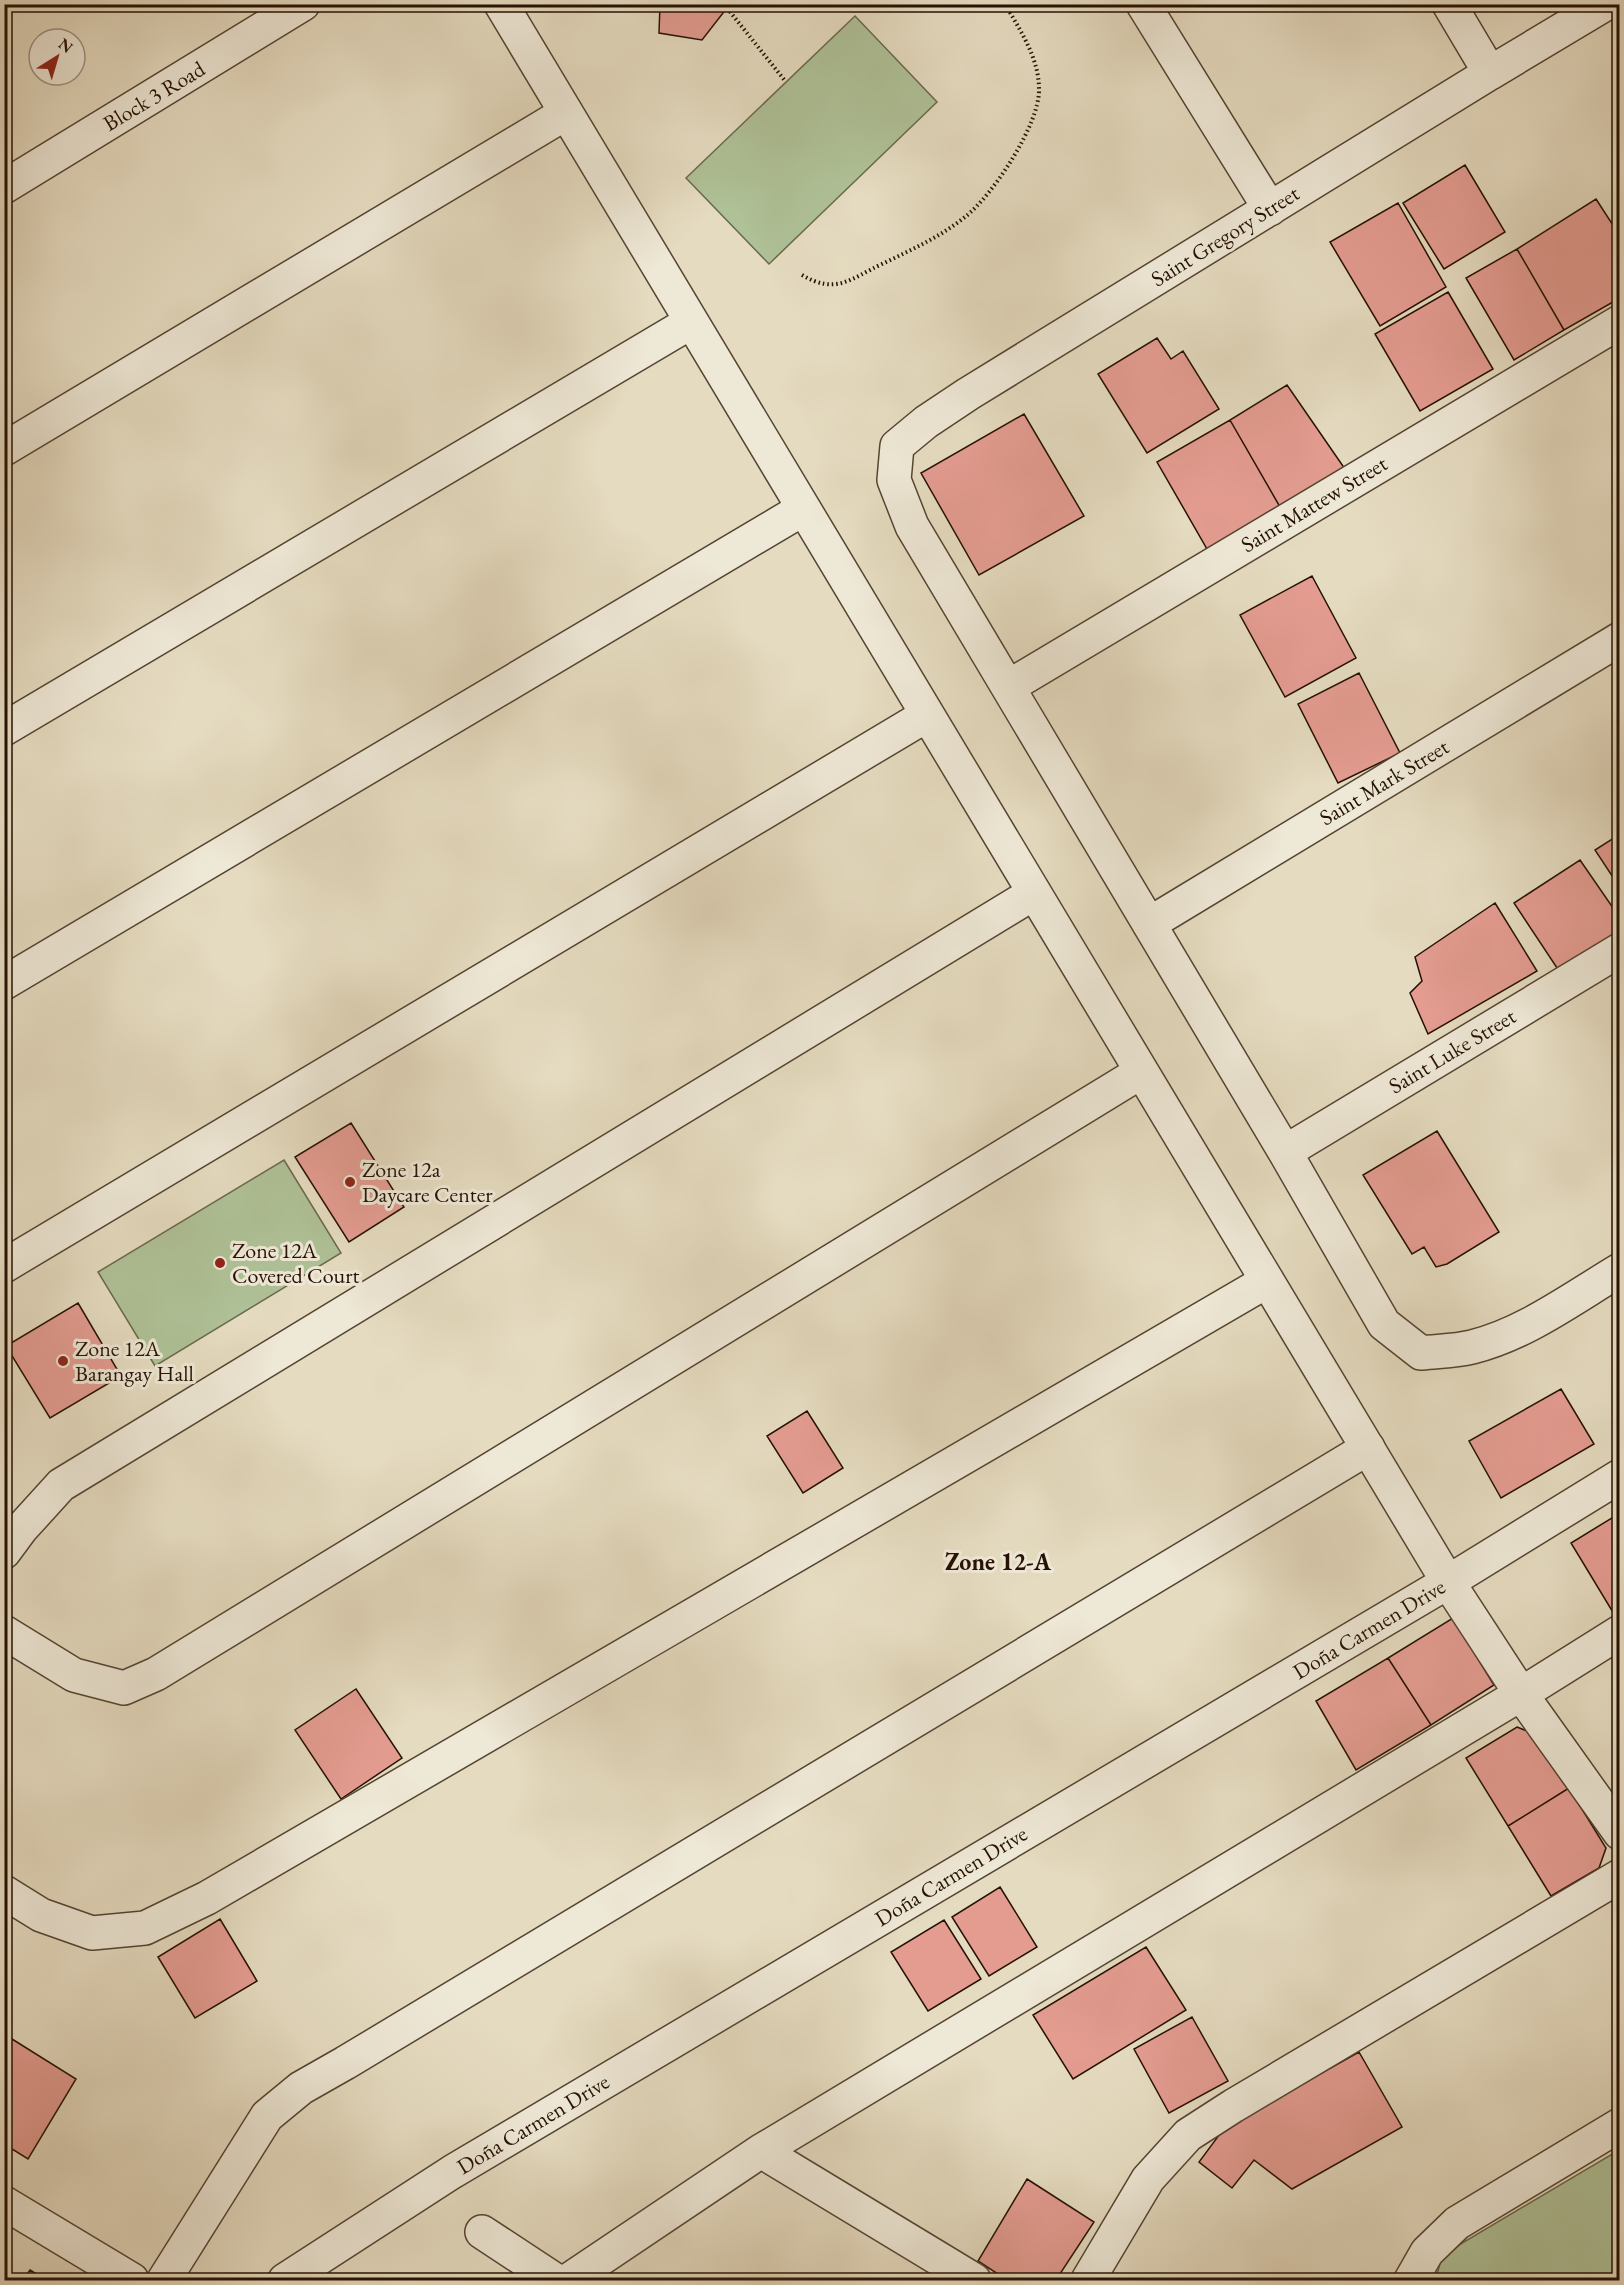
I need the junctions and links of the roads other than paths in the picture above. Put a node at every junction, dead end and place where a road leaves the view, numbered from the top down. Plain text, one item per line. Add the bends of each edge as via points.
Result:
1 (303, 4) edge
2 (501, 4) edge
3 (1143, 4) edge
4 (1449, 4) edge
5 (1605, 4) edge
6 (1490, 73) junction
7 (566, 113) junction
8 (4, 187) edge
9 (1270, 209) junction
10 (692, 322) junction
11 (1620, 322) edge
12 (4, 449) edge
13 (803, 509) junction
14 (1620, 639) edge
15 (1008, 687) junction
16 (927, 715) junction
17 (4, 729) edge
18 (1034, 894) junction
19 (1149, 924) junction
20 (1620, 950) edge
21 (4, 983) edge
22 (1141, 1072) junction
23 (1285, 1152) junction
24 (4, 1266) edge
25 (1620, 1270) edge
26 (1267, 1281) junction
27 (1368, 1448) junction
28 (1620, 1476) edge
29 (4, 1552) edge
30 (1448, 1582) junction
31 (4, 1632) edge
32 (1620, 1632) edge
33 (1521, 1694) junction
34 (1620, 1833) edge
35 (1620, 1876) edge
36 (4, 1892) edge
37 (1620, 2125) edge
38 (761, 2151) junction
39 (4, 2203) edge
40 (482, 2232) dead end
41 (132, 2280) edge
42 (164, 2280) edge
43 (285, 2280) edge
44 (555, 2280) edge
45 (569, 2280) edge
46 (974, 2280) edge
47 (1088, 2280) edge
48 (1411, 2280) edge

1 - 8 street, Block 3 Road
2 - 7 street
3 - 9 street
4 - 6 street
5 - 6 street, Saint Gregory Street
6 - 9 street, Saint Gregory Street
7 - 10 street
7 - 12 street
9 - 15 street, Saint Gregory Street via 968,394 897,446 894,480 912,526
10 - 13 street
10 - 17 street
11 - 15 street, Saint Mattew Street
13 - 16 street
13 - 21 street
14 - 19 street, Saint Mark Street
15 - 19 street
16 - 18 street
16 - 24 street
18 - 22 street
18 - 29 street via 61,1485
19 - 23 street
20 - 23 street, Saint Luke Street
22 - 26 street
22 - 31 street via 156,1674 124,1688 74,1675
23 - 25 street via 1384,1324 1421,1353 1471,1347 1507,1335
26 - 27 street
26 - 36 street via 207,1898 145,1928 92,1934 41,1915
27 - 30 street
27 - 42 street via 301,2088 267,2116
28 - 30 street, Doña Carmen Drive
30 - 33 street
30 - 43 street, Doña Carmen Drive via 463,2166
32 - 33 street
33 - 34 street
33 - 38 street
35 - 47 street via 1188,2135 1148,2179
37 - 48 street via 1457,2223 1427,2252
38 - 45 street
38 - 46 street
39 - 41 street
40 - 44 street

